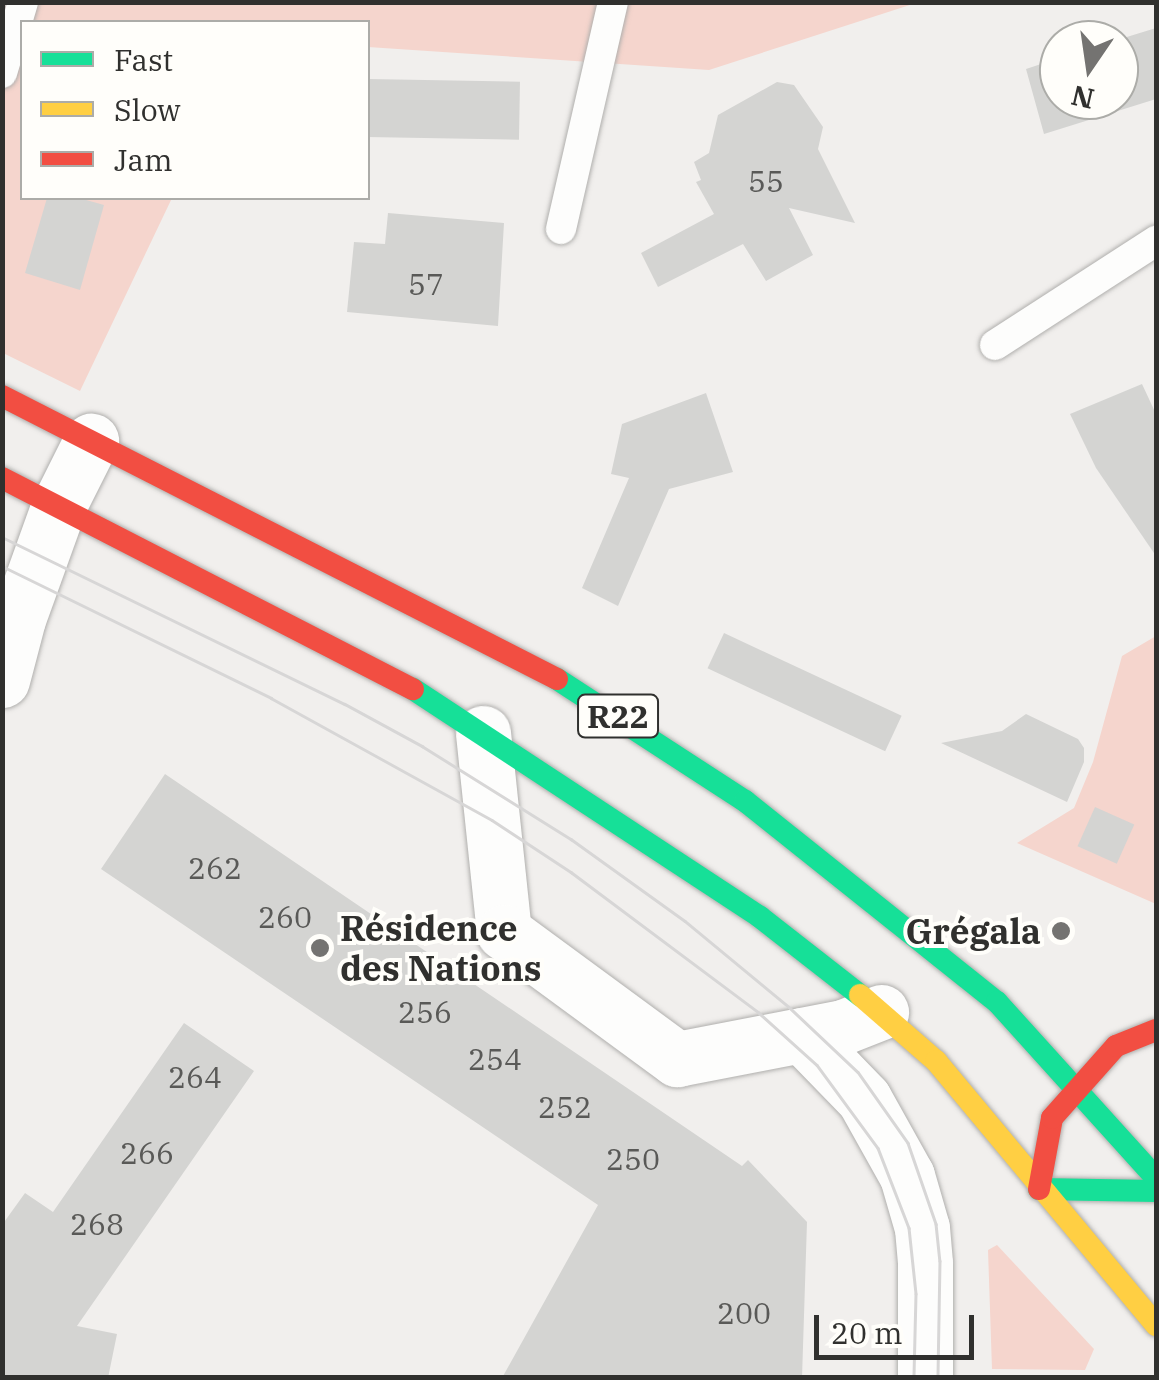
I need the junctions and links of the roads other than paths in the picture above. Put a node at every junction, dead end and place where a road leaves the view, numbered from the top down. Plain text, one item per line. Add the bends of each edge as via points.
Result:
1 (24, 2) edge
2 (612, 2) edge
3 (2, 73) edge
4 (561, 229) dead end
5 (1156, 241) edge
6 (995, 345) dead end
7 (2, 396) edge
8 (91, 441) junction
9 (2, 478) edge
10 (60, 505) junction
11 (2, 680) edge
12 (483, 733) junction
13 (881, 1012) junction
14 (1156, 1030) edge
15 (802, 1035) junction
16 (1077, 1090) junction
17 (1156, 1178) edge
18 (1039, 1189) junction
19 (1156, 1190) edge
20 (1156, 1324) edge
21 (925, 1378) edge

1 - 3 lane
2 - 4 lane
5 - 6 lane
7 - 8 main road, R22
8 - 10 street
8 - 16 main road, R22 via 342,566 613,713 746,801 930,945 1016,1021
9 - 10 main road, R22
10 - 11 street
10 - 12 main road, R22 via 312,634
12 - 13 main road, R22 via 760,916
12 - 15 street via 504,932 676,1059
13 - 15 street
13 - 18 main road, R22 via 936,1061
14 - 16 main road via 1116,1046
15 - 21 street via 864,1100 907,1176 922,1228
16 - 17 main road
16 - 18 main road via 1052,1118
18 - 19 main road
18 - 20 main road

